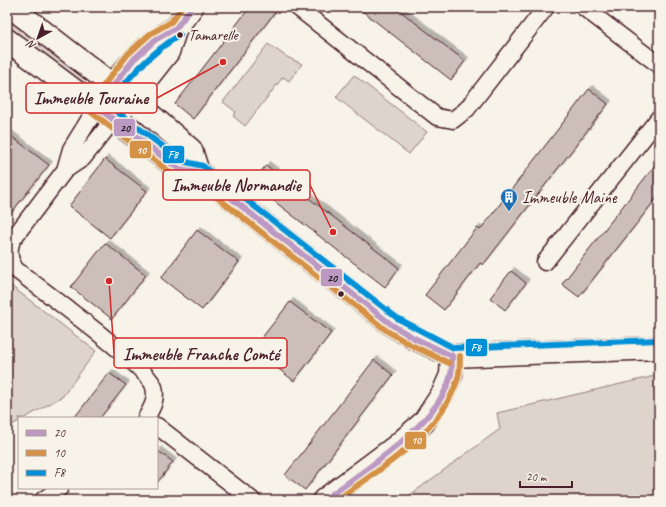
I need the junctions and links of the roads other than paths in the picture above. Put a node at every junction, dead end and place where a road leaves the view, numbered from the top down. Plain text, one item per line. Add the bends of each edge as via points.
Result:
1 (11, 7) edge
2 (192, 7) edge
3 (297, 7) edge
4 (546, 7) edge
5 (583, 7) edge
6 (176, 28) junction
7 (7, 40) edge
8 (659, 65) edge
9 (113, 85) junction
10 (132, 99) junction
11 (106, 113) junction
12 (659, 118) edge
13 (198, 172) junction
14 (545, 262) dead end
15 (659, 348) edge
16 (452, 356) junction
17 (147, 417) edge
18 (158, 427) edge
19 (252, 500) edge
20 (324, 500) edge

1 - 9 street
2 - 6 street
3 - 4 street via 438,117 453,120 467,109
5 - 8 street
6 - 9 street via 155,40 127,67
6 - 10 street via 168,52
7 - 11 street
9 - 10 street
9 - 11 street
10 - 11 street
10 - 13 street via 191,150
11 - 13 street via 179,169
11 - 17 street via 71,149 65,170 12,240 9,248 10,261 15,269 125,354 150,379 155,395 154,405
12 - 14 street
13 - 16 street via 392,325
15 - 16 street
16 - 20 street via 451,375 443,393 424,422
18 - 19 street

